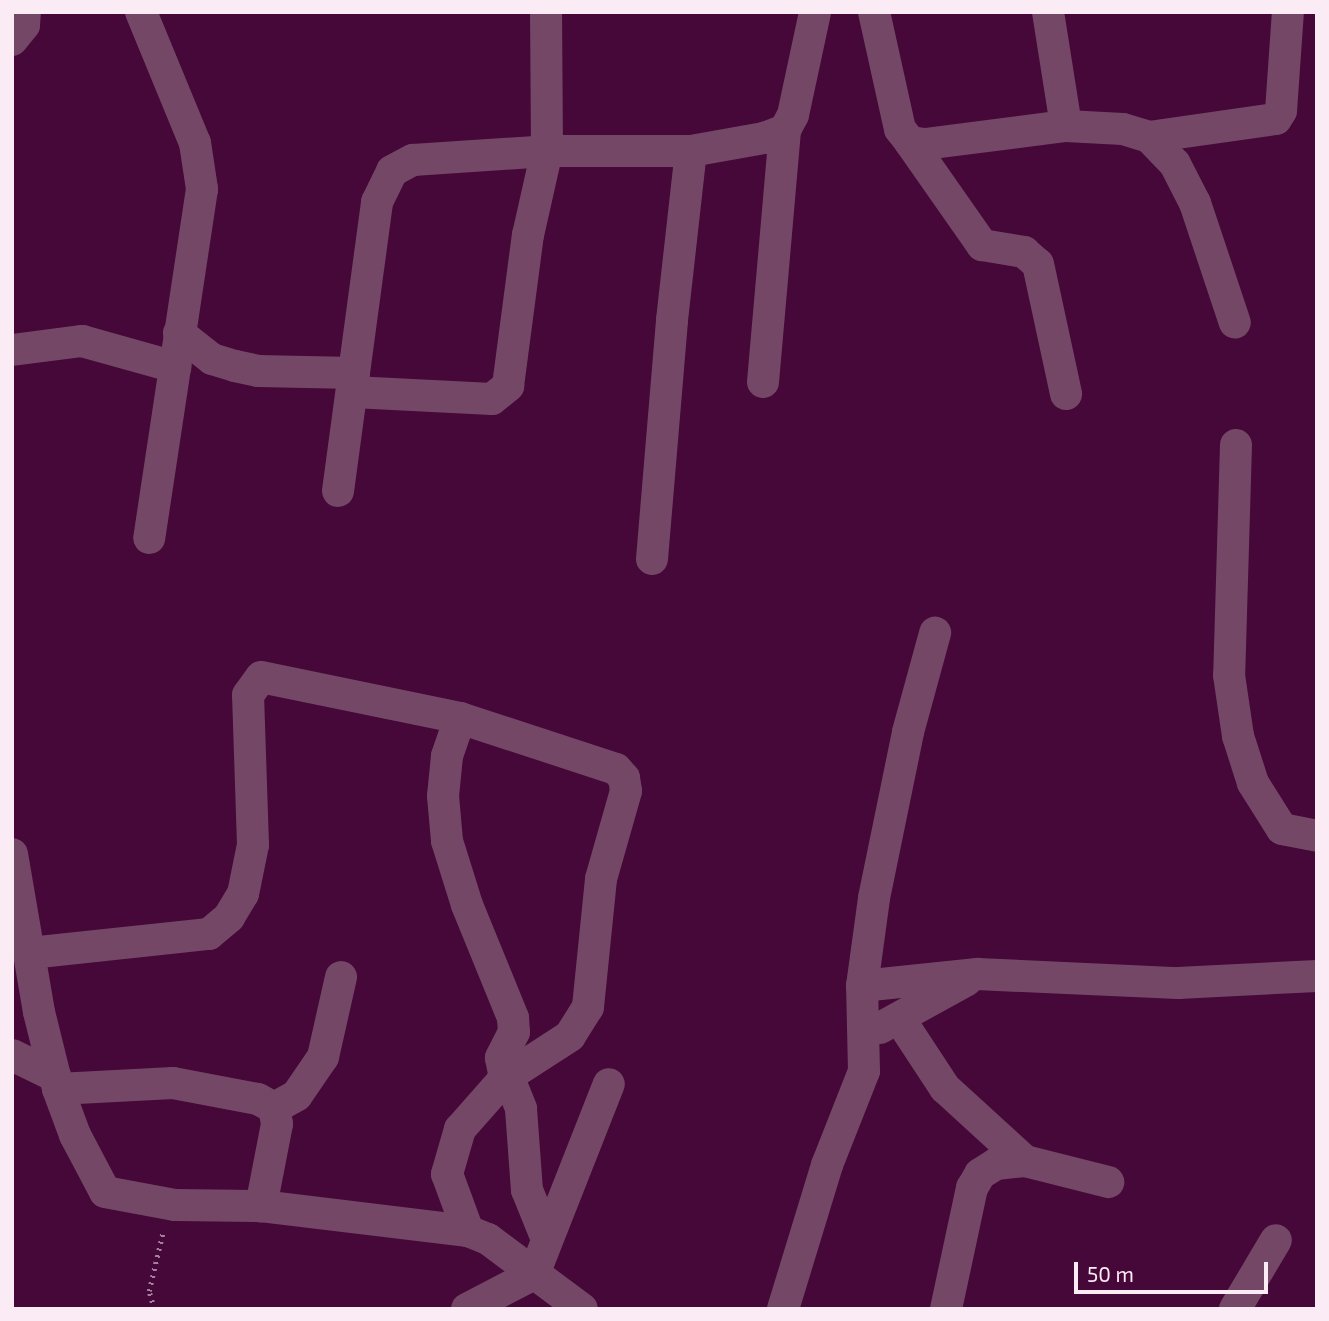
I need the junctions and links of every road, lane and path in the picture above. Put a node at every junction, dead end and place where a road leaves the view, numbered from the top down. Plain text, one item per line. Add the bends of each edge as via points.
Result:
1 (25, 12) edge
2 (141, 12) edge
3 (546, 12) edge
4 (815, 12) edge
5 (874, 12) edge
6 (1048, 12) edge
7 (1288, 12) edge
8 (12, 40) edge
9 (1066, 126) junction
10 (785, 130) junction
11 (1149, 138) junction
12 (910, 142) junction
13 (547, 151) junction
14 (691, 151) junction
15 (1235, 323) dead end
16 (179, 333) junction
17 (12, 350) edge
18 (175, 367) junction
19 (763, 382) dead end
20 (353, 383) junction
21 (1066, 394) dead end
22 (1237, 445) dead end
23 (338, 491) dead end
24 (149, 538) dead end
25 (652, 559) dead end
26 (935, 634) dead end
27 (460, 718) junction
28 (1317, 836) edge
29 (12, 855) edge
30 (30, 953) junction
31 (977, 974) junction
32 (341, 976) dead end
33 (1317, 976) edge
34 (862, 986) junction
35 (26, 1013) edge
36 (899, 1018) junction
37 (863, 1036) junction
38 (12, 1055) edge
39 (507, 1077) junction
40 (56, 1083) junction
41 (609, 1084) dead end
42 (274, 1108) junction
43 (1024, 1161) junction
44 (1108, 1182) dead end
45 (175, 1205) junction
46 (261, 1206) junction
47 (468, 1231) junction
48 (546, 1237) junction
49 (1276, 1240) dead end
50 (534, 1275) junction
51 (154, 1309) edge
52 (467, 1309) edge
53 (582, 1309) edge
54 (783, 1309) edge
55 (946, 1309) edge
56 (1236, 1309) edge

1 - 8 street via 24,25
2 - 16 street via 195,143 202,189
3 - 13 street
4 - 10 street via 793,115
5 - 12 street via 900,129
6 - 9 street
7 - 11 street via 1281,111 1276,119
9 - 11 street via 1123,129
9 - 12 street via 925,144
10 - 14 street
10 - 19 street
11 - 15 street via 1175,164 1195,203
12 - 21 street via 982,245 1024,252 1038,264
13 - 14 street
13 - 20 street via 413,160 391,171 377,202
13 - 20 street via 528,235 508,386 501,396 433,398
14 - 25 street via 671,320
16 - 18 street
16 - 20 street via 212,359 235,366
17 - 18 street via 82,341
18 - 24 street
20 - 23 street
22 - 28 street via 1229,676 1238,736 1253,783 1282,829
26 - 34 street via 887,824
27 - 30 street via 261,677 248,695 253,845 243,894 229,917 209,934
27 - 39 street via 447,756 443,796 447,841 467,905 513,1018 514,1032 501,1058
27 - 39 street via 616,769 624,778 626,791 601,879 589,1007 570,1036
29 - 30 street
30 - 35 street
31 - 33 street via 1178,983
31 - 34 street
31 - 36 street
32 - 42 street via 323,1057 297,1095
34 - 37 street
35 - 40 street
36 - 37 street
36 - 43 street via 945,1088
37 - 54 street via 863,1071 827,1165
38 - 40 street
39 - 47 street via 460,1129 449,1154 447,1174
39 - 48 street via 521,1109 527,1190
40 - 42 street via 173,1083 258,1100
40 - 45 street via 75,1135 105,1192
41 - 48 street
42 - 46 street via 277,1124
43 - 44 street
43 - 55 street via 996,1164 980,1174 972,1188
45 - 46 street
45 - 51 path via 156,1250 149,1291
46 - 47 street
47 - 50 street via 488,1239
48 - 50 street
49 - 56 street
50 - 52 street
50 - 53 street

